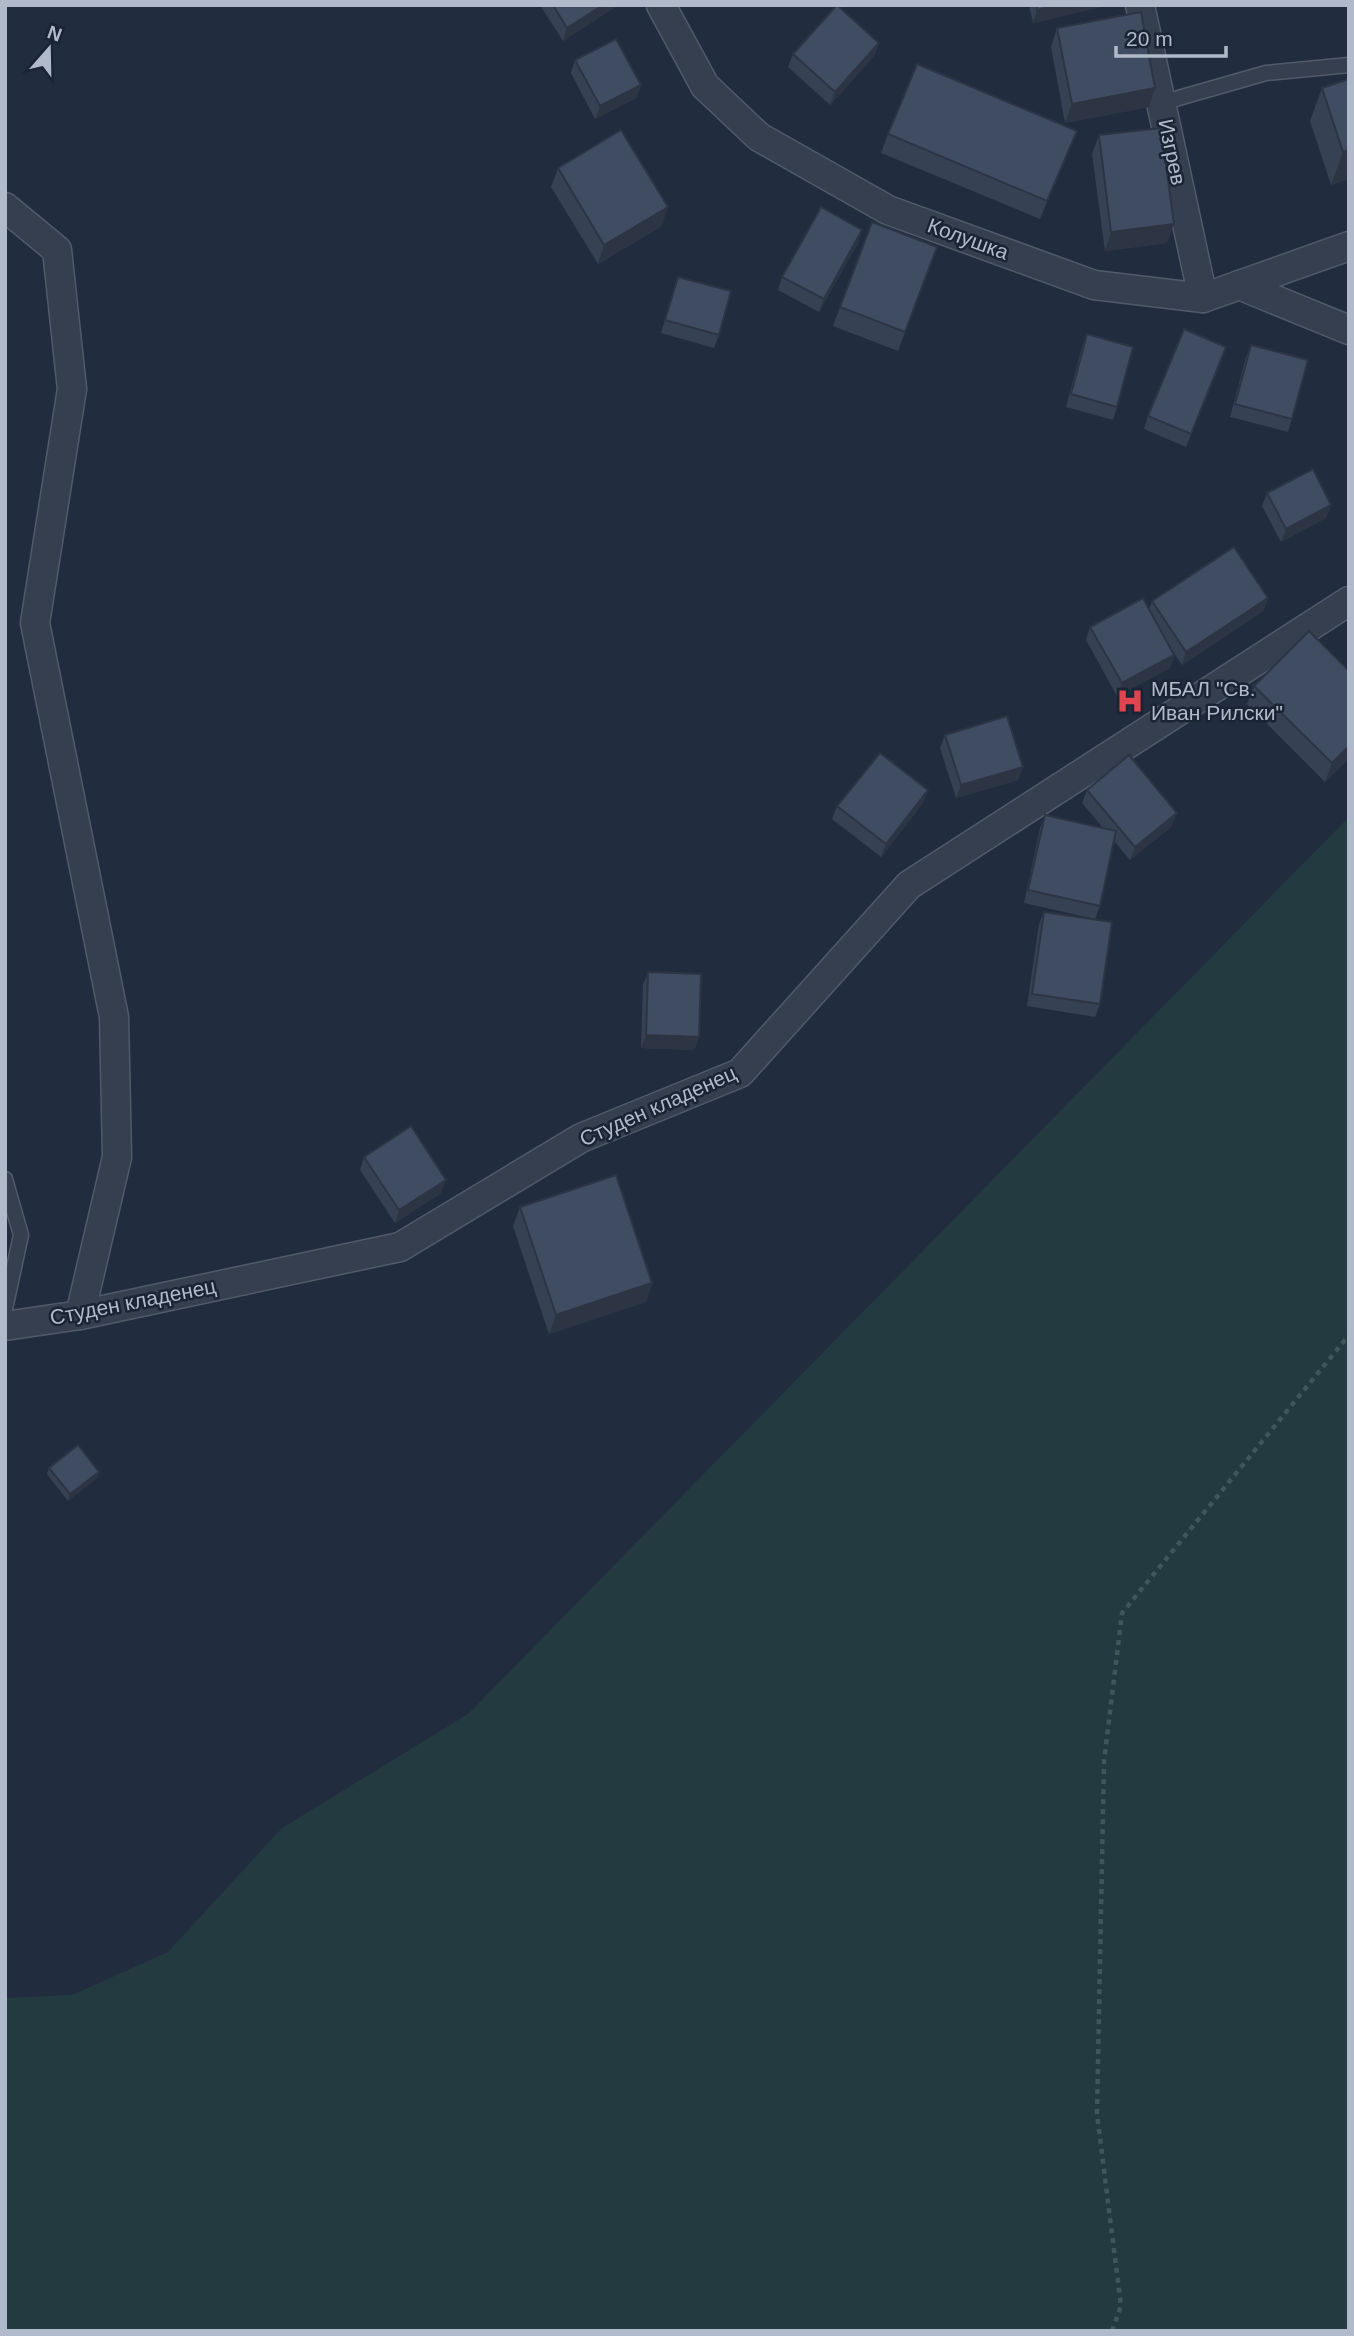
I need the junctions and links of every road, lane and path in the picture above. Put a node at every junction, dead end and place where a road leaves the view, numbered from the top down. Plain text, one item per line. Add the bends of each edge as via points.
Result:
1 (661, 5) edge
2 (1140, 5) edge
3 (1349, 65) edge
4 (1161, 103) junction
5 (5, 207) edge
6 (1349, 246) edge
7 (1240, 285) junction
8 (1203, 298) junction
9 (1349, 330) edge
10 (1349, 601) edge
11 (5, 1179) edge
12 (5, 1309) edge
13 (79, 1315) junction
14 (5, 1326) edge
15 (1349, 1335) edge
16 (1112, 2331) edge

1 - 8 street, Колушка via 705,86 759,136 888,210 1094,285
2 - 4 street, Изгрев
3 - 4 lane via 1266,74
4 - 8 street, Изгрев
5 - 13 street via 57,250 72,389 35,623 114,1017 117,1157
6 - 7 street, Колушка
7 - 8 street, Колушка
7 - 9 street
10 - 13 street, Студен кладенец via 909,885 740,1073 581,1139 400,1247
11 - 12 lane via 21,1235
13 - 14 street, Студен кладенец
15 - 16 path via 1122,1613 1104,1762 1097,2100 1121,2306

